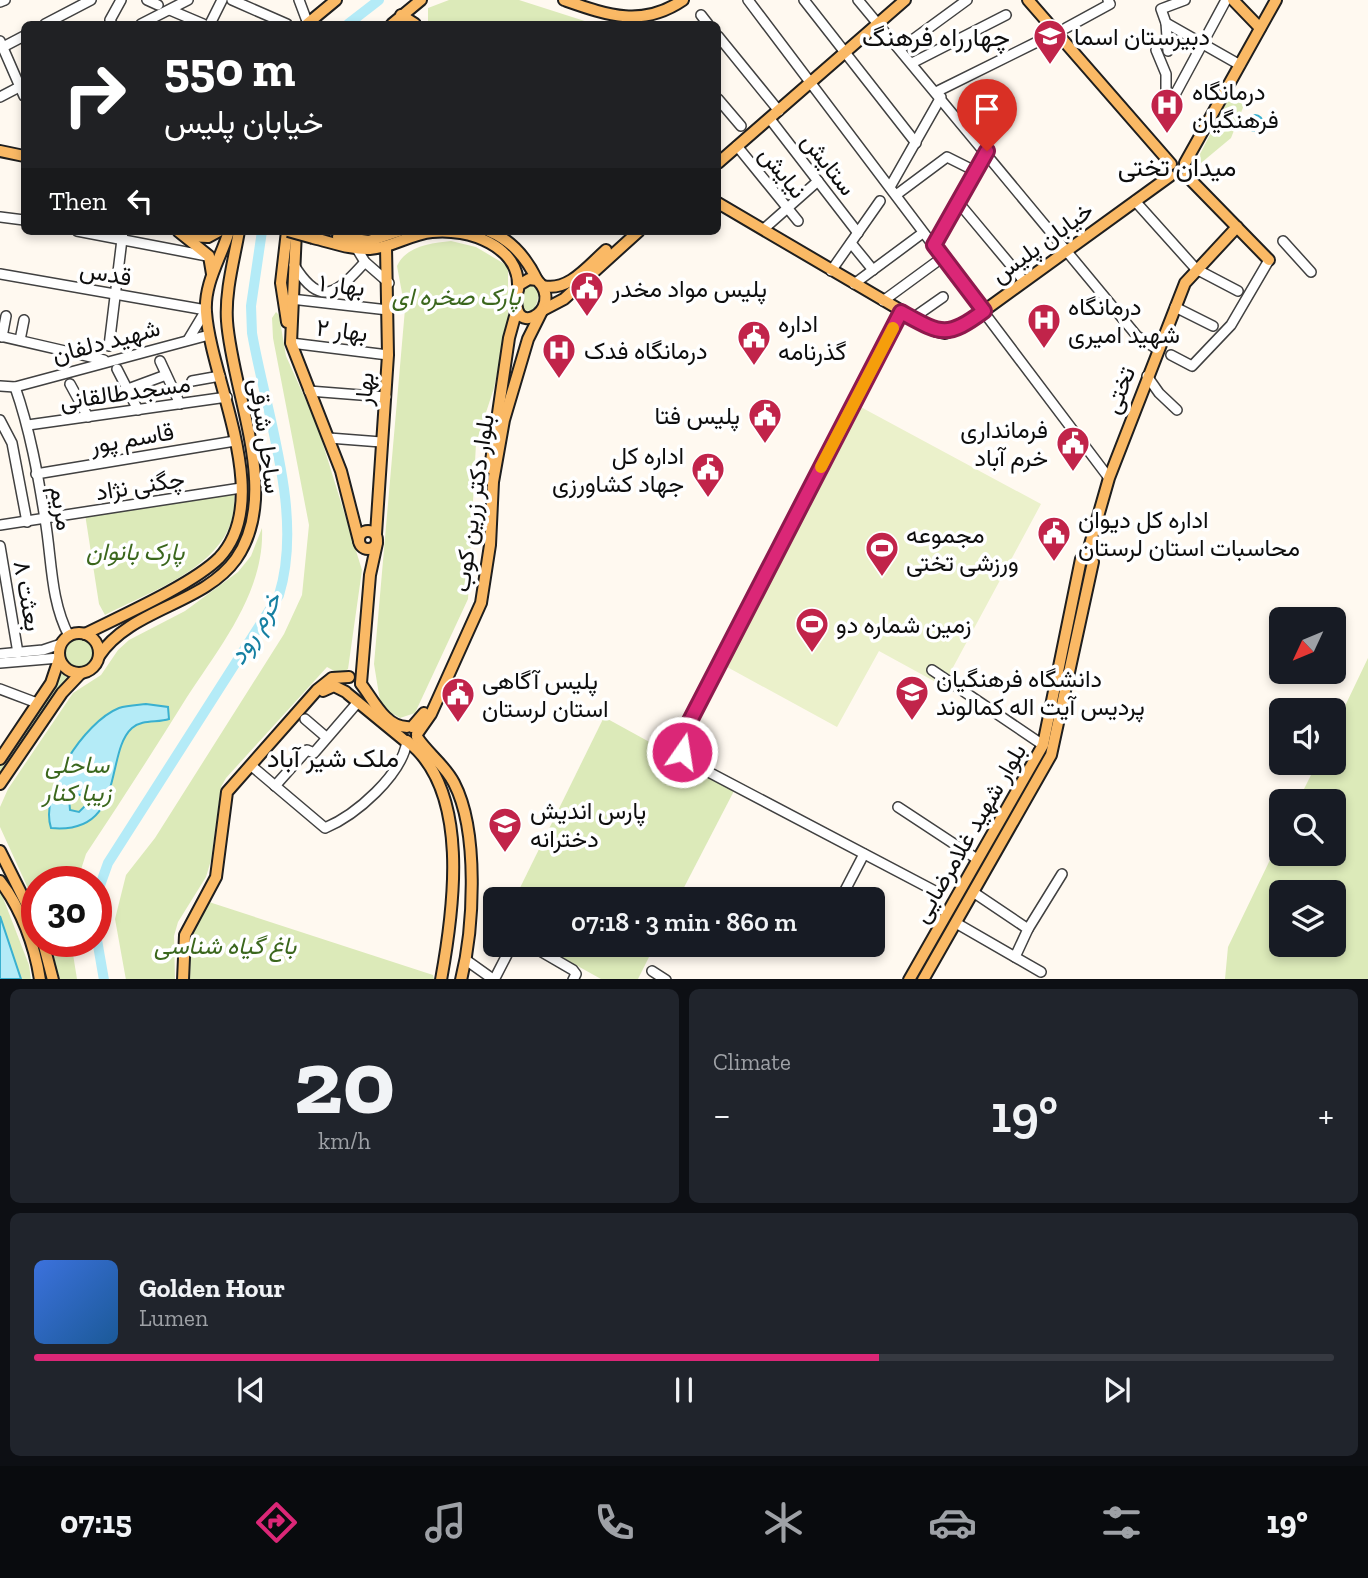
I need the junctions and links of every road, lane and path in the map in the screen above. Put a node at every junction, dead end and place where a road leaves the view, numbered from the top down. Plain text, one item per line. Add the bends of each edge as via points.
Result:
1 (91, 0) edge
2 (121, 0) edge
3 (147, 0) edge
4 (188, 0) edge
5 (222, 0) edge
6 (232, 0) edge
7 (299, 0) edge
8 (336, 0) edge
9 (421, 0) edge
10 (564, 0) edge
11 (682, 0) edge
12 (748, 0) edge
13 (804, 0) edge
14 (858, 0) edge
15 (905, 0) edge
16 (967, 0) edge
17 (1028, 0) edge
18 (1185, 0) edge
19 (1226, 0) edge
20 (1233, 0) edge
21 (1276, 0) edge
22 (1109, 2) edge
23 (158, 5) dead end
24 (170, 10) junction
25 (325, 10) junction
26 (401, 15) junction
27 (701, 15) dead end
28 (1006, 15) dead end
29 (52, 21) edge
30 (110, 21) edge
31 (147, 21) edge
32 (197, 21) edge
33 (212, 21) edge
34 (280, 21) edge
35 (306, 21) edge
36 (311, 21) edge
37 (319, 21) edge
38 (395, 21) edge
39 (410, 21) edge
40 (650, 21) edge
41 (706, 21) edge
42 (878, 23) junction
43 (1166, 23) junction
44 (1066, 28) dead end
45 (1260, 28) junction
46 (21, 37) edge
47 (1047, 37) dead end
48 (721, 40) edge
49 (1, 44) edge
50 (1202, 44) junction
51 (900, 49) junction
52 (1156, 50) dead end
53 (1168, 51) dead end
54 (846, 52) junction
55 (912, 63) junction
56 (1240, 65) junction
57 (21, 83) edge
58 (811, 83) junction
59 (21, 86) edge
60 (939, 94) junction
61 (0, 97) edge
62 (721, 103) edge
63 (774, 115) junction
64 (741, 126) dead end
65 (916, 143) junction
66 (737, 146) junction
67 (0, 151) edge
68 (987, 151) junction
69 (21, 155) edge
70 (0, 158) edge
71 (721, 160) edge
72 (21, 162) edge
73 (1185, 163) junction
74 (1171, 164) junction
75 (975, 171) junction
76 (1170, 176) junction
77 (1187, 176) junction
78 (818, 181) junction
79 (893, 191) junction
80 (880, 201) dead end
81 (1135, 201) junction
82 (958, 202) junction
83 (721, 205) edge
84 (787, 208) junction
85 (0, 217) edge
86 (21, 220) edge
87 (798, 221) dead end
88 (766, 227) dead end
89 (1237, 228) junction
90 (858, 233) junction
91 (122, 235) edge
92 (184, 235) edge
93 (228, 235) edge
94 (238, 235) edge
95 (287, 235) edge
96 (296, 235) edge
97 (318, 235) edge
98 (327, 235) edge
99 (374, 235) edge
100 (388, 235) edge
101 (424, 235) edge
102 (467, 235) edge
103 (495, 235) edge
104 (625, 235) edge
105 (635, 235) edge
106 (920, 235) dead end
107 (369, 241) junction
108 (1283, 241) dead end
109 (851, 243) junction
110 (934, 245) junction
111 (386, 247) junction
112 (357, 249) junction
113 (1067, 250) junction
114 (209, 256) junction
115 (939, 260) dead end
116 (1269, 260) joint
117 (365, 262) junction
118 (294, 264) junction
119 (1196, 269) junction
120 (873, 270) junction
121 (831, 271) junction
122 (1311, 272) dead end
123 (0, 274) edge
124 (212, 274) junction
125 (1024, 281) junction
126 (389, 283) junction
127 (540, 283) junction
128 (854, 284) junction
129 (518, 289) junction
130 (1238, 292) dead end
131 (114, 295) junction
132 (943, 297) dead end
133 (291, 299) junction
134 (883, 301) junction
135 (1175, 307) junction
136 (517, 309) junction
137 (206, 310) junction
138 (388, 310) junction
139 (542, 311) junction
140 (984, 311) junction
141 (901, 312) junction
142 (6, 316) dead end
143 (913, 318) junction
144 (24, 320) dead end
145 (1213, 326) dead end
146 (209, 335) junction
147 (1, 337) edge
148 (291, 338) junction
149 (509, 338) junction
150 (527, 339) junction
151 (20, 340) junction
152 (188, 340) junction
153 (230, 343) junction
154 (109, 346) dead end
155 (213, 349) junction
156 (1157, 349) junction
157 (388, 355) junction
158 (1171, 355) dead end
159 (106, 360) junction
160 (160, 361) dead end
161 (117, 369) dead end
162 (235, 371) junction
163 (220, 374) junction
164 (166, 375) junction
165 (1147, 376) junction
166 (192, 381) dead end
167 (70, 384) dead end
168 (0, 386) edge
169 (15, 387) junction
170 (126, 387) junction
171 (309, 391) junction
172 (227, 397) junction
173 (386, 397) junction
174 (100, 398) dead end
175 (180, 404) junction
176 (138, 410) junction
177 (1177, 410) dead end
178 (88, 417) junction
179 (0, 420) edge
180 (28, 425) junction
181 (329, 438) junction
182 (235, 441) junction
183 (381, 442) junction
184 (36, 474) junction
185 (1108, 478) junction
186 (241, 488) junction
187 (354, 509) junction
188 (376, 510) junction
189 (46, 519) junction
190 (27, 522) junction
191 (0, 525) edge
192 (375, 536) junction
193 (360, 543) junction
194 (0, 546) edge
195 (1089, 548) junction
196 (370, 575) junction
197 (85, 634) junction
198 (65, 640) junction
199 (18, 653) junction
200 (0, 654) edge
201 (99, 656) junction
202 (59, 658) junction
203 (0, 663) edge
204 (932, 670) dead end
205 (80, 674) junction
206 (356, 680) junction
207 (0, 689) edge
208 (347, 693) junction
209 (358, 702) junction
210 (37, 703) junction
211 (305, 719) dead end
212 (411, 734) junction
213 (326, 737) junction
214 (1043, 745) junction
215 (0, 759) edge
216 (254, 768) junction
217 (0, 784) edge
218 (275, 786) junction
219 (1009, 804) junction
220 (898, 807) dead end
221 (1019, 811) junction
222 (0, 851) edge
223 (864, 854) junction
224 (977, 859) junction
225 (1062, 874) dead end
226 (0, 881) edge
227 (847, 887) edge
228 (933, 890) dead end
229 (973, 892) junction
230 (21, 893) edge
231 (956, 923) junction
232 (448, 928) junction
233 (1028, 929) junction
234 (468, 930) junction
235 (47, 957) edge
236 (506, 957) edge
237 (551, 957) edge
238 (1015, 957) junction
239 (466, 960) junction
240 (652, 971) dead end
241 (1041, 972) dead end
242 (40, 979) edge
243 (53, 979) edge
244 (183, 979) edge
245 (189, 979) edge
246 (441, 979) edge
247 (461, 979) edge
248 (494, 979) edge
249 (573, 979) edge
250 (666, 979) edge
251 (909, 979) edge
252 (923, 979) edge

1 - 29 street
2 - 30 street
3 - 23 street
4 - 24 street
5 - 33 street
6 - 34 street
7 - 35 street
8 - 25 main road
9 - 26 main road
10 - 40 main road via 610,16
11 - 40 main road
12 - 58 street
13 - 54 street
14 - 42 street
15 - 42 main road
16 - 51 street
17 - 74 main road
18 - 43 street via 1161,9
19 - 50 street
20 - 45 main road
21 - 45 main road
22 - 44 street
24 - 31 street
24 - 32 street
25 - 36 main road
25 - 37 main road
26 - 38 main road
26 - 39 main road
27 - 41 street
28 - 55 street
42 - 51 street
42 - 54 main road
43 - 50 street
43 - 53 street
45 - 56 main road
46 - 49 street
47 - 60 street
48 - 63 street, ستایش
49 - 57 street
50 - 52 street via 1164,115 1166,75
50 - 56 street
51 - 55 street
54 - 58 main road
54 - 65 street
55 - 60 street
56 - 73 main road
58 - 63 main road
58 - 79 street
59 - 61 street
60 - 65 street
60 - 68 street
62 - 64 street
63 - 66 main road
63 - 78 street, ستایش
65 - 79 street
66 - 71 main road
66 - 84 street, نیایش
67 - 69 main road
68 - 75 street
68 - 113 street
70 - 72 main road
73 - 74 main road via 1177,160
73 - 77 main road
74 - 76 main road
75 - 79 street via 947,157
75 - 82 street
76 - 77 main road via 1178,180
76 - 81 main road, خیابان پلیس
77 - 89 main road
78 - 84 street
78 - 90 street, ستایش
79 - 110 street
80 - 90 street
81 - 113 main road, خیابان پلیس
81 - 119 street
82 - 110 street
82 - 125 street
83 - 121 main road, خیابان پلیس
84 - 87 street, نیایش
84 - 88 street
85 - 86 street
89 - 116 main road
89 - 119 main road, تختی
90 - 109 street
91 - 114 street
91 - 131 street
92 - 114 main road
93 - 124 main road
94 - 153 main road, ساحل شرقی via 228,302
95 - 148 main road via 281,283
96 - 118 main road
97 - 112 main road
98 - 107 main road
99 - 107 street
100 - 107 main road
101 - 111 main road
102 - 129 main road via 491,243 509,257 519,275
103 - 127 main road via 515,249
104 - 127 main road via 566,285 552,288
105 - 139 main road via 564,299
106 - 120 street
108 - 122 street
109 - 120 street
109 - 121 street
110 - 140 street
111 - 112 main road
111 - 126 main road, بهار
112 - 117 street
113 - 125 main road, خیابان پلیس
113 - 156 street via 1137,336
114 - 124 main road
115 - 134 street
116 - 158 street via 1231,325 1192,366
117 - 118 street via 343,287 330,293 305,283
117 - 126 street
118 - 133 main road
119 - 130 street
119 - 135 main road, تختی
120 - 128 street
121 - 128 main road, خیابان پلیس
123 - 131 street, قدس
124 - 137 main road
125 - 140 main road, خیابان پلیس
126 - 138 main road, بهار
127 - 129 main road via 526,280
127 - 139 main road
128 - 134 main road, خیابان پلیس
129 - 136 main road
131 - 137 street, قدس
131 - 154 street
132 - 143 street
133 - 138 street, بهار ۱
133 - 148 main road
134 - 141 main road, خیابان پلیس
135 - 145 street
135 - 156 main road, تختی
136 - 139 main road via 530,319
136 - 149 main road, بلوار دکتر زرین کوب
137 - 146 main road
137 - 152 street, شهید دلفان
138 - 157 main road, بهار
139 - 150 main road, بلوار دکتر زرین کوب
140 - 143 main road, خیابان پلیس via 964,326 945,332
140 - 185 street
141 - 143 main road, خیابان پلیس
141 - 223 street via 678,744 669,746 667,753
142 - 147 street
144 - 151 street
146 - 152 street
146 - 155 main road
147 - 151 street
148 - 157 street, بهار ۲
148 - 171 main road
149 - 150 main road via 522,330
149 - 212 main road, بلوار دکتر زرین کوب via 491,448 486,534 475,603
150 - 212 main road, بلوار دکتر زرین کوب via 512,386 493,482 491,545 481,603 431,714
151 - 159 street
152 - 159 street, شهید دلفان
153 - 155 main road via 226,356
153 - 162 main road, ساحل شرقی
155 - 163 main road
156 - 165 main road, تختی
157 - 173 main road, بهار
159 - 169 street, شهید دلفان
160 - 164 street
161 - 170 street
162 - 163 main road via 223,361
162 - 201 main road, ساحل شرقی via 255,481 250,533 234,562 214,580 114,637
163 - 166 street
163 - 172 main road
164 - 170 street
164 - 175 street
165 - 177 street
165 - 185 main road, تختی
167 - 178 street
168 - 169 street, شهید دلفان
169 - 180 street, مریم
170 - 174 street
170 - 176 street
171 - 173 street
171 - 181 main road
172 - 175 street, مسجدطالقانی
172 - 182 main road
173 - 183 main road, بهار
175 - 176 street, مسجدطالقانی
176 - 178 street, مسجدطالقانی
178 - 180 street, مسجدطالقانی
179 - 190 street via 12,443
180 - 184 street, مریم
181 - 183 street
181 - 187 main road
182 - 184 street, قاسم پور
182 - 186 main road
183 - 188 main road, بهار
184 - 189 street, مریم
185 - 195 main road, تختی
186 - 189 street, چگنی نژاد
186 - 197 main road via 238,527 216,560
187 - 188 main road via 368,517
187 - 192 main road
187 - 193 main road
188 - 192 main road, بهار
189 - 190 street, چگنی نژاد
189 - 198 street, مریم via 57,614
190 - 191 street, چگنی نژاد
192 - 193 main road via 362,532
192 - 193 main road via 369,549
192 - 196 main road, بهار
193 - 196 main road
194 - 199 street, بعثت ۸
195 - 214 main road, بلوار شهید غلامرضایی via 1081,559
195 - 221 main road, بلوار شهید غلامرضایی via 1093,562 1055,743
196 - 206 main road, بهار
197 - 198 main road
197 - 201 main road via 96,643
198 - 199 street via 43,650
198 - 202 main road
199 - 200 street
201 - 205 main road via 93,668
202 - 203 street
202 - 205 main road via 65,668
202 - 210 main road via 58,670
204 - 214 street
205 - 217 main road
206 - 208 main road, بهار via 344,684
206 - 212 main road via 388,719
206 - 244 main road via 332,678 317,690 227,792 216,877 184,934
207 - 210 street
208 - 209 main road
208 - 216 main road via 330,686 320,694
209 - 212 main road
209 - 213 street
210 - 215 main road
211 - 213 street
212 - 218 street via 396,767 361,808 325,828
212 - 232 main road via 438,780 454,839
212 - 234 main road via 454,783 468,825
213 - 218 street via 314,753 307,750
214 - 219 main road, بلوار شهید غلامرضایی
216 - 218 street
216 - 245 main road via 233,794 222,879 193,927
219 - 221 main road
219 - 224 main road, بلوار شهید غلامرضایی
220 - 224 street
221 - 229 main road, بلوار شهید غلامرضایی
222 - 230 main road
223 - 227 street
223 - 228 street
224 - 251 main road, بلوار شهید غلامرضایی
225 - 233 street
226 - 242 main road via 24,925
229 - 231 main road, بلوار شهید غلامرضایی
229 - 233 street
231 - 238 street
231 - 252 main road, بلوار شهید غلامرضایی
232 - 234 main road
232 - 246 main road
233 - 238 street
234 - 239 main road
235 - 243 main road
236 - 248 street
237 - 249 street via 573,970
238 - 241 street
239 - 247 main road
239 - 248 street
240 - 250 street

